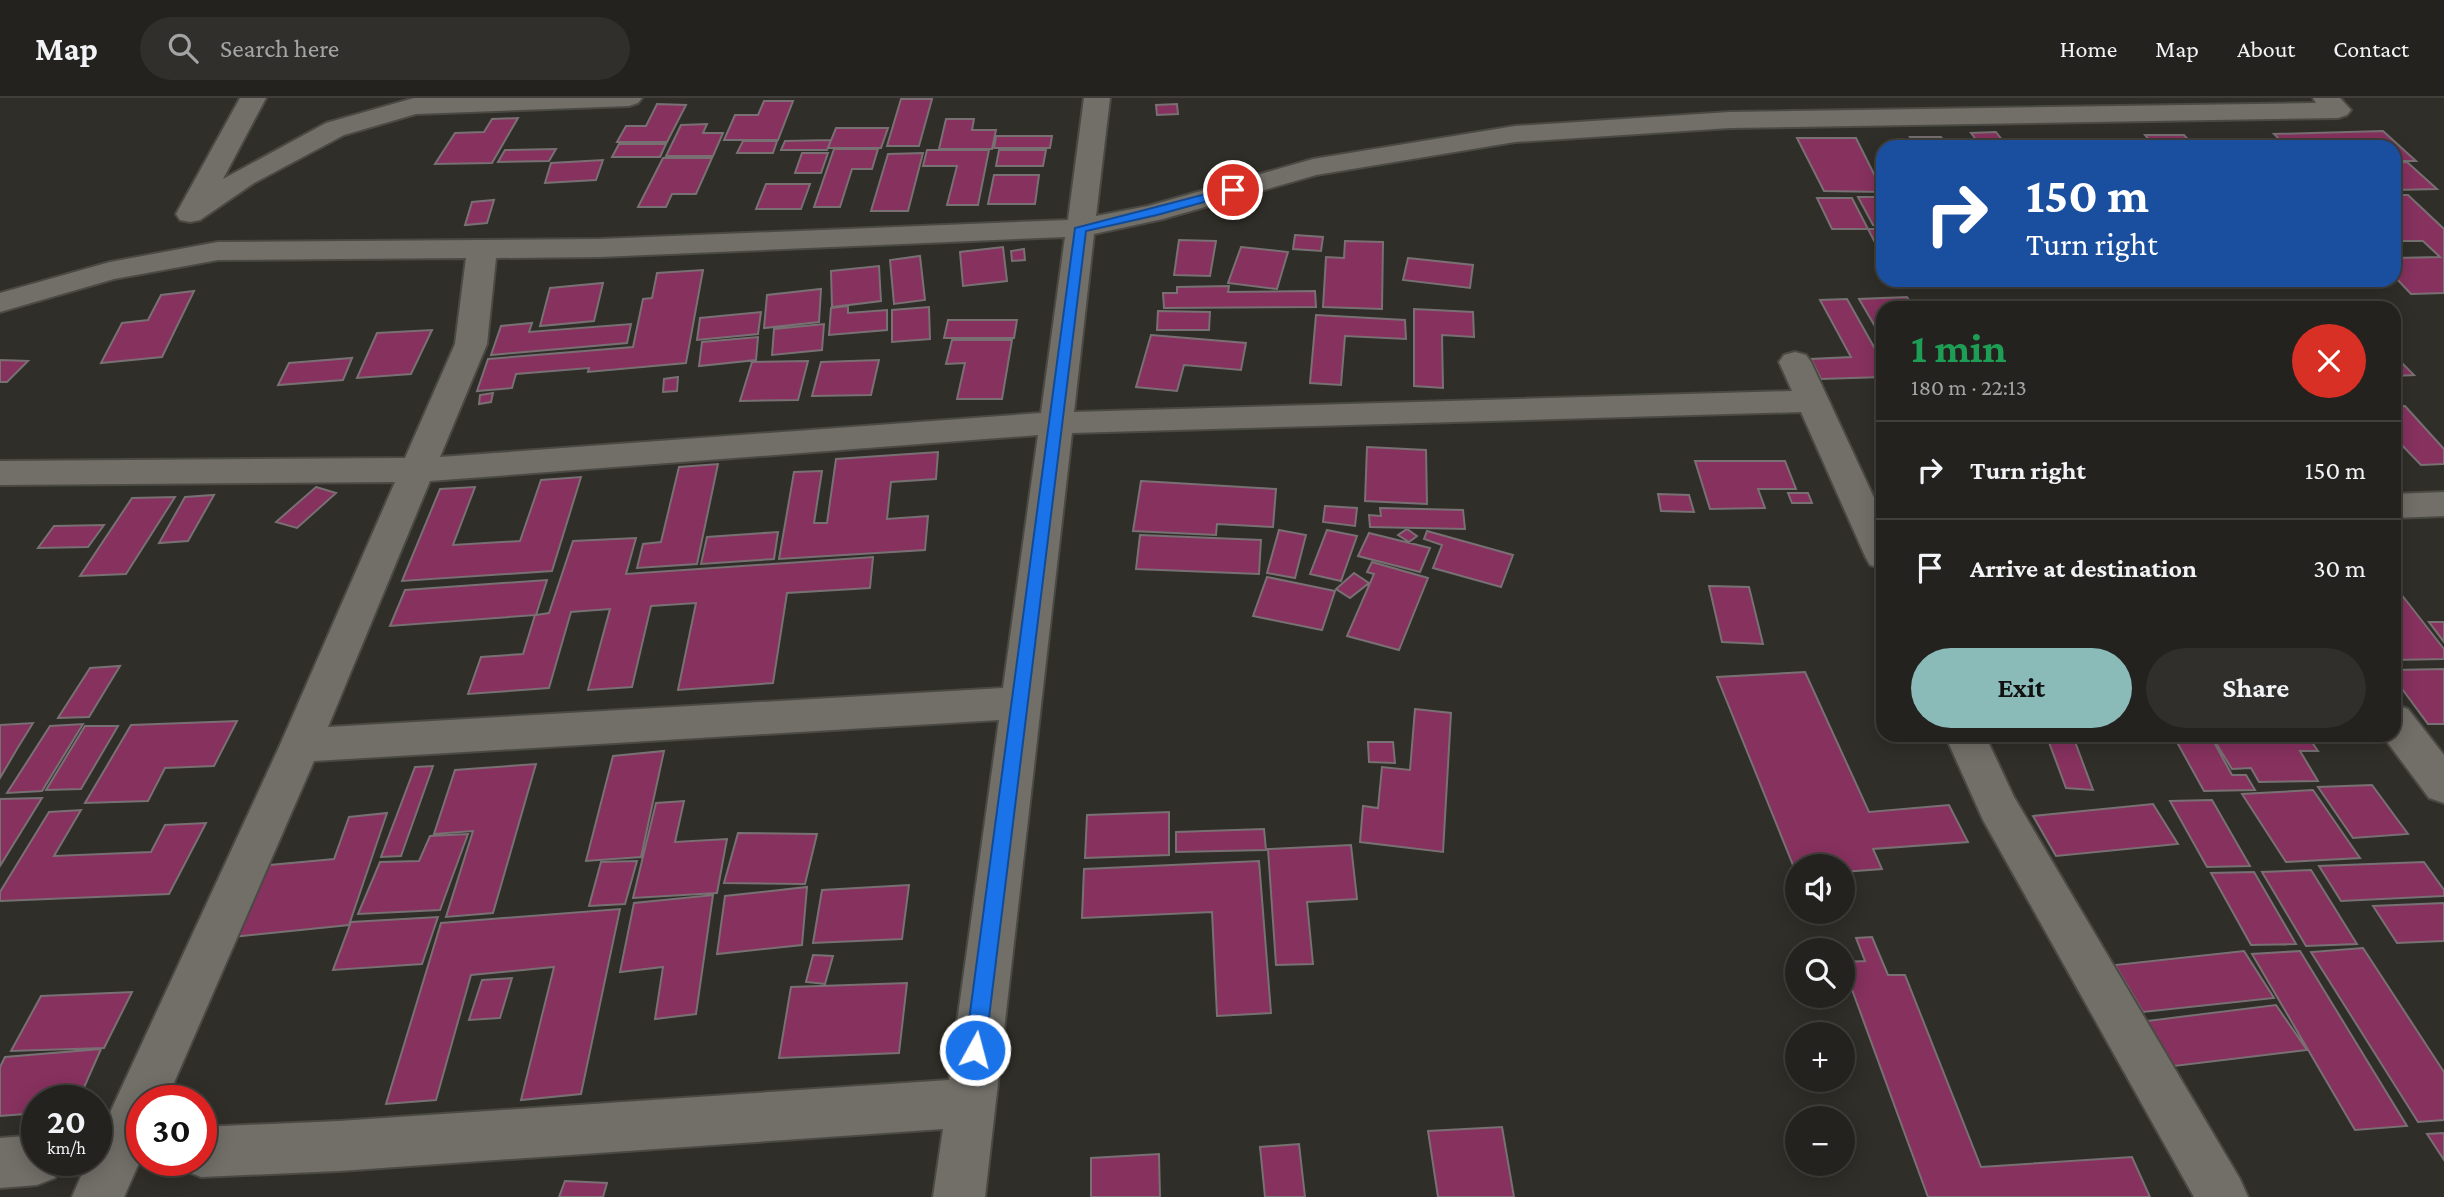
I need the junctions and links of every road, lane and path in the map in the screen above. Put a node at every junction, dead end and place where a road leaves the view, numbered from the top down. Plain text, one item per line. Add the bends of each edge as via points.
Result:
1 (253, 98) edge
2 (629, 98) edge
3 (1097, 98) edge
4 (2326, 98) edge
5 (528, 100) edge
6 (190, 214) junction
7 (1081, 228) junction
8 (482, 249) junction
9 (165, 261) junction
10 (0, 303) edge
11 (1795, 362) dead end
12 (1812, 401) junction
13 (1056, 423) junction
14 (416, 470) junction
15 (0, 473) edge
16 (1871, 502) edge
17 (2444, 504) edge
18 (2401, 506) edge
19 (1876, 524) edge
20 (1020, 703) junction
21 (2401, 729) edge
22 (1968, 742) edge
23 (300, 745) junction
24 (2444, 786) edge
25 (968, 1104) junction
26 (217, 1151) edge
27 (21, 1161) edge
28 (0, 1163) edge
29 (113, 1166) edge
30 (958, 1197) edge
31 (2222, 1197) edge

1 - 6 street
2 - 5 street
3 - 7 street
4 - 7 street via 2338,110 1730,120 1515,134 1313,167 1153,213
5 - 6 street via 414,106 335,129 244,177
6 - 9 street
7 - 8 street
7 - 13 street
8 - 9 street via 218,251
8 - 14 street via 471,344
9 - 10 street via 110,271
11 - 12 street
12 - 13 street
12 - 16 street
13 - 14 street
13 - 20 street
14 - 15 street
14 - 23 street
16 - 19 street
17 - 18 street
20 - 23 street
20 - 25 street
21 - 24 street
22 - 31 street via 1998,807
23 - 29 street
25 - 26 street
25 - 30 street
27 - 28 street

